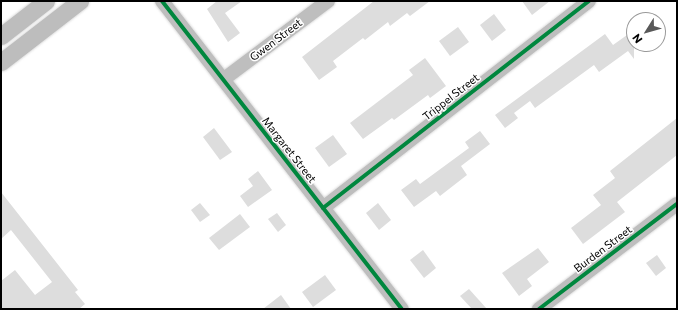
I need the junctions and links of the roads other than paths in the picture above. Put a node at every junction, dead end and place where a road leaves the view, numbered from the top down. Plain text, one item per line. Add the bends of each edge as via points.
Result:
1 (46, 1) edge
2 (162, 1) edge
3 (328, 1) edge
4 (589, 1) edge
5 (76, 2) edge
6 (1, 36) edge
7 (1, 62) edge
8 (224, 79) junction
9 (677, 204) edge
10 (323, 208) junction
11 (402, 309) edge
12 (539, 309) edge

1 - 6 main road
2 - 8 street, Margaret Street
3 - 8 street, Gwen Street
4 - 10 street, Trippel Street
5 - 7 main road
8 - 10 street, Margaret Street
9 - 12 street, Burden Street
10 - 11 street, Margaret Street

